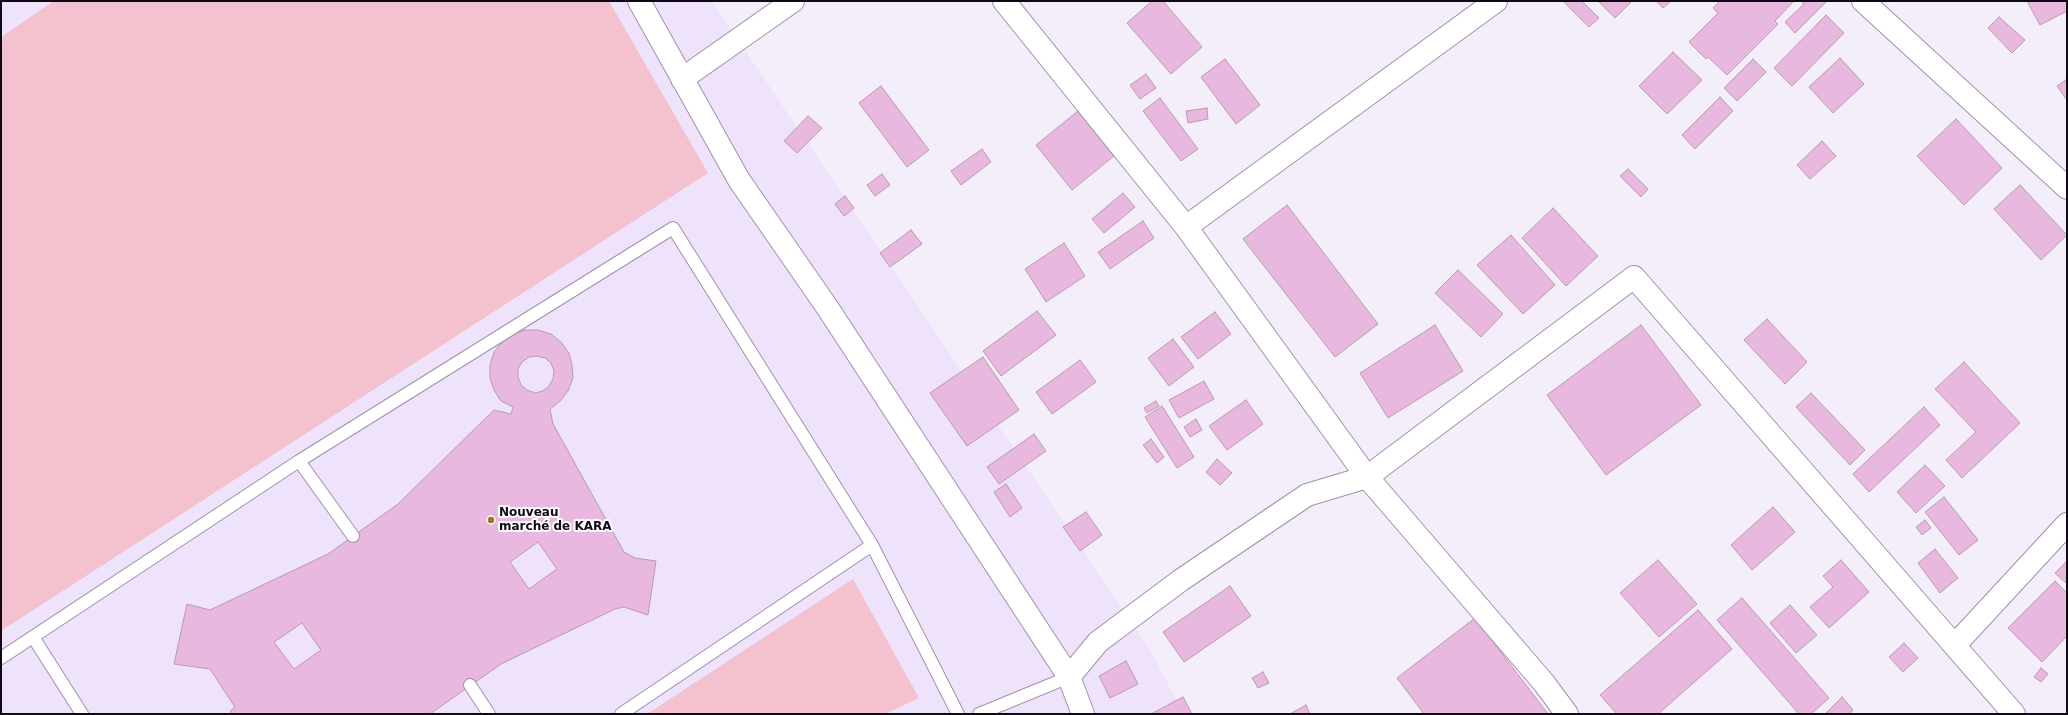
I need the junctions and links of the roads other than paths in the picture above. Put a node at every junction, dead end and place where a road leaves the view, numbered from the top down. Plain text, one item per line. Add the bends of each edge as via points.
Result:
1 (639, 1) edge
2 (793, 1) edge
3 (1004, 1) edge
4 (1496, 1) edge
5 (1863, 1) edge
6 (682, 79) junction
7 (2067, 188) edge
8 (1186, 227) junction
9 (299, 461) junction
10 (1367, 477) junction
11 (2067, 524) edge
12 (352, 536) dead end
13 (872, 545) junction
14 (34, 637) junction
15 (1955, 644) junction
16 (1, 658) edge
17 (1069, 677) junction
18 (470, 685) dead end
19 (82, 714) edge
20 (489, 714) edge
21 (621, 714) edge
22 (958, 714) edge
23 (979, 714) edge
24 (1083, 714) edge
25 (1567, 714) edge
26 (2014, 714) edge

1 - 6 street
2 - 6 street
3 - 8 street
4 - 8 street
5 - 7 street
6 - 17 street via 739,180 827,307
8 - 10 street
9 - 12 lane
9 - 13 lane via 673,228
9 - 14 lane
10 - 15 street via 1634,277
10 - 17 street via 1301,499 1181,580 1098,642
10 - 25 street via 1544,683
11 - 15 street
13 - 21 lane
13 - 22 lane
14 - 16 lane
14 - 19 lane
15 - 26 street
17 - 23 lane
17 - 24 street
18 - 20 lane

